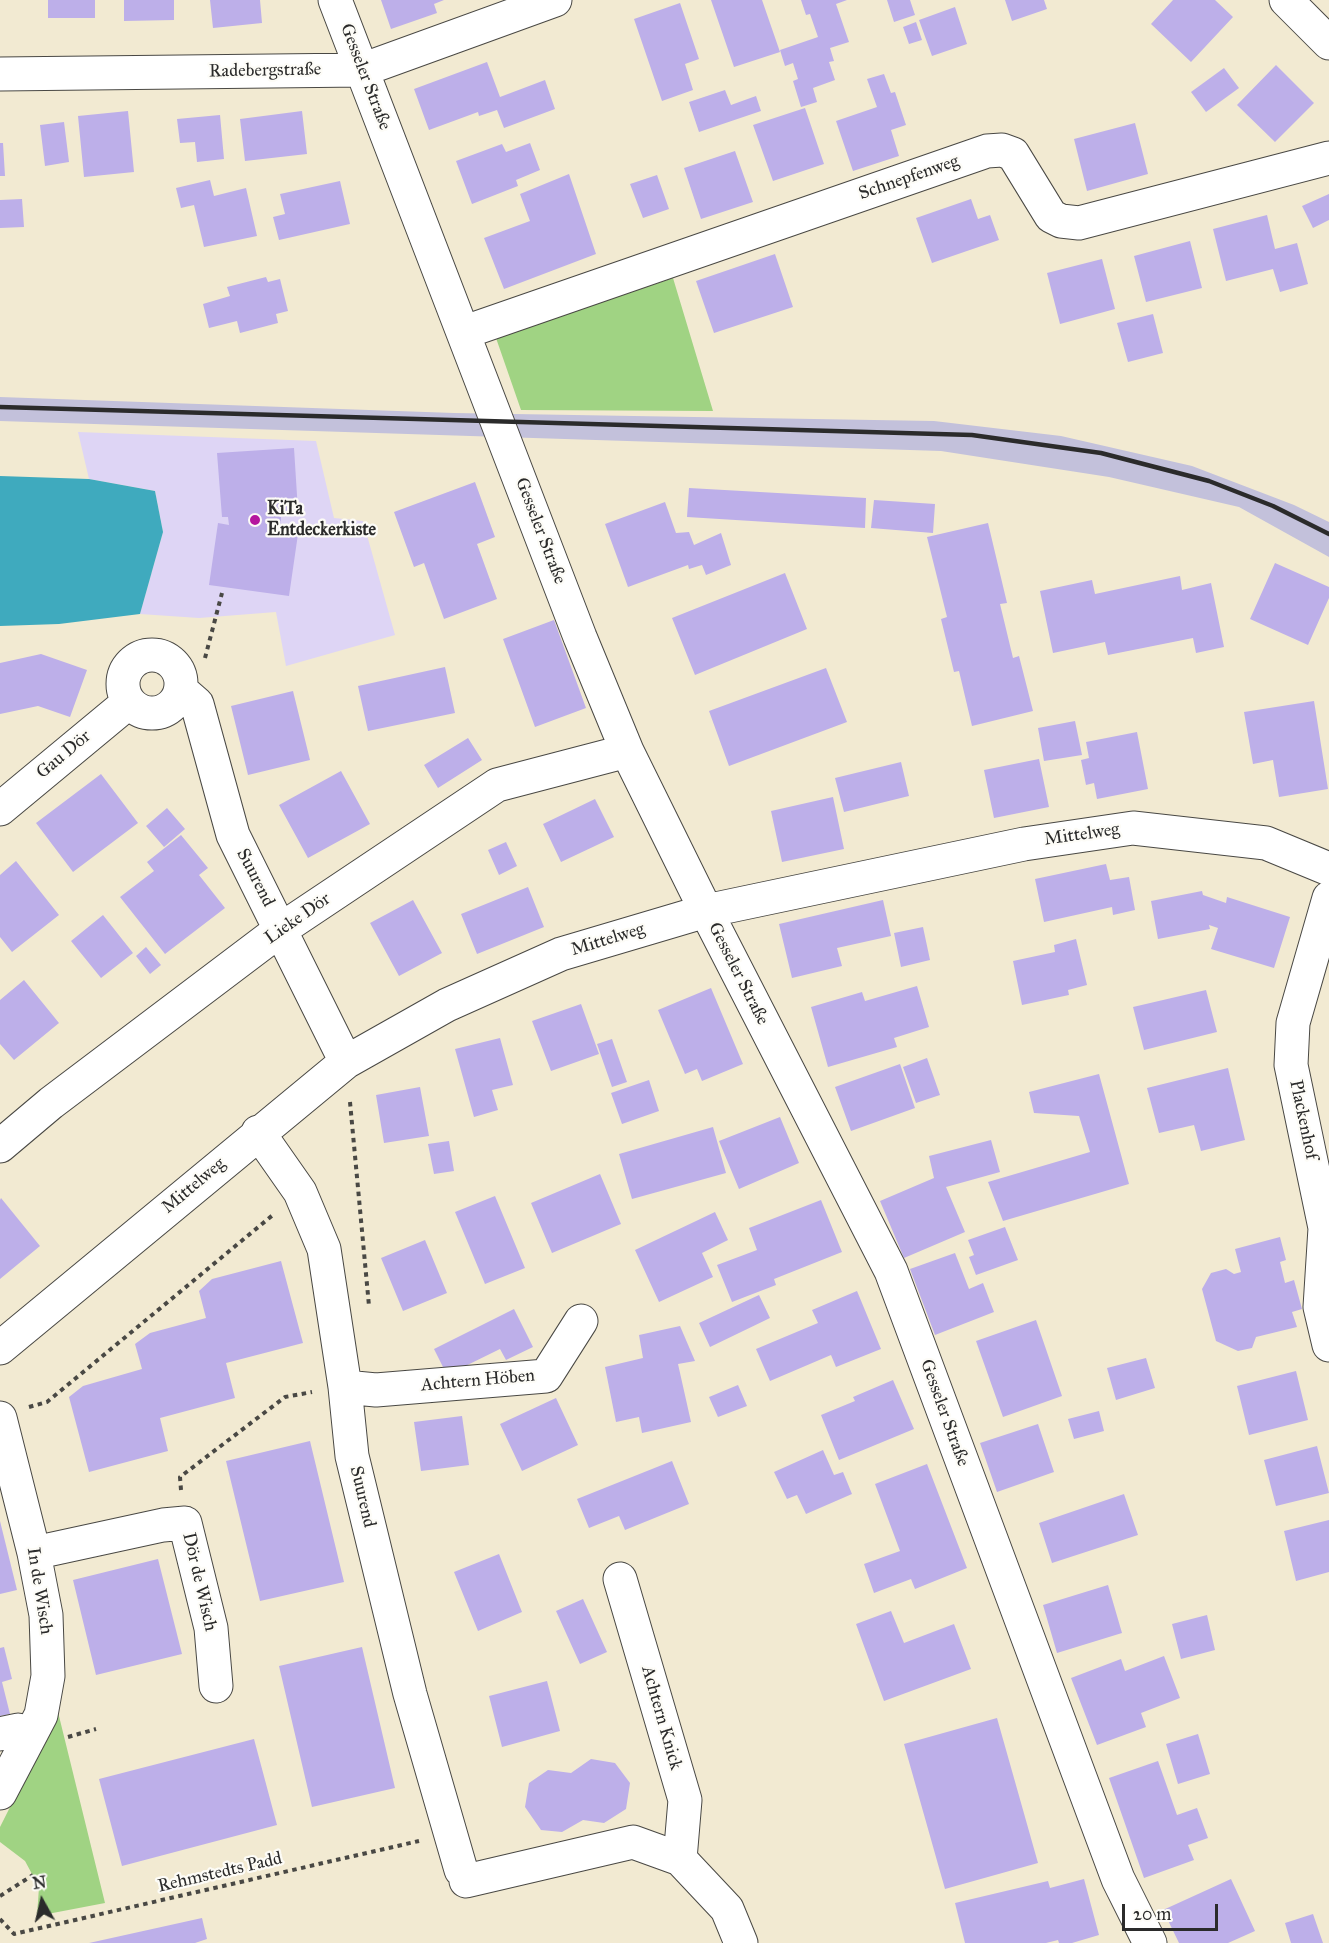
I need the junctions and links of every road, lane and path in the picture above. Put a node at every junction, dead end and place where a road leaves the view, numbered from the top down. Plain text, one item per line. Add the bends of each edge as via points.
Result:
1 (335, 0) edge
2 (555, 0) edge
3 (1286, 0) edge
4 (1329, 43) edge
5 (362, 69) junction
6 (0, 74) edge
7 (1329, 158) edge
8 (465, 332) junction
9 (222, 593) dead end
10 (205, 658) dead end
11 (181, 690) junction
12 (129, 702) junction
13 (627, 751) junction
14 (0, 809) edge
15 (1329, 869) edge
16 (1329, 898) edge
17 (706, 910) junction
18 (280, 930) junction
19 (346, 1062) junction
20 (258, 1132) junction
21 (0, 1146) edge
22 (300, 1192) junction
23 (369, 1308) dead end
24 (581, 1321) dead end
25 (1329, 1345) edge
26 (0, 1348) edge
27 (345, 1387) junction
28 (9, 1414) edge
29 (184, 1523) junction
30 (34, 1553) junction
31 (620, 1579) dead end
32 (216, 1686) dead end
33 (15, 1735) edge
34 (0, 1793) edge
35 (452, 1833) junction
36 (680, 1859) junction
37 (33, 1875) dead end
38 (0, 1896) edge
39 (0, 1919) edge
40 (741, 1943) edge
41 (1150, 1943) edge

1 - 5 street, Gesseler Straße
2 - 5 street, Radebergstraße
3 - 4 street
5 - 6 street, Radebergstraße
5 - 8 street, Gesseler Straße
7 - 8 street, Schnepfenweg via 1079,223 1051,216 1013,154 987,151
8 - 13 street, Gesseler Straße
9 - 10 path
11 - 12 street via 172,705 161,712 142,711
11 - 12 street via 175,665 159,654 138,657 123,676
11 - 18 street, Suurend via 197,704 233,835
12 - 14 street, Gau Dör
13 - 17 street, Gesseler Straße
13 - 18 street, Lieke Dör via 497,785
15 - 17 street, Mittelweg via 1266,843 1133,828 1024,843
16 - 25 street, Plackenhof via 1293,1023 1291,1065 1325,1228 1320,1307
17 - 19 street, Mittelweg via 561,954 447,1005
17 - 41 street, Gesseler Straße via 891,1271 1118,1879
18 - 19 street, Suurend
18 - 21 street, Lieke Dör
19 - 20 street, Mittelweg
19 - 23 path
20 - 22 street, Suurend
20 - 26 street, Mittelweg
22 - 27 street, Suurend via 324,1249
22 - 28 path via 47,1402
24 - 27 street, Achtern Höben via 546,1376 376,1390
27 - 29 path via 285,1397 180,1477
27 - 35 street, Suurend via 352,1456 386,1600
28 - 30 street, In de Wisch
29 - 30 street, Dör de Wisch
29 - 32 street, Dör de Wisch via 212,1628
30 - 33 street, In de Wisch via 46,1615 48,1676 41,1715
31 - 36 street, Achtern Knick via 685,1800
33 - 34 street, In de Wisch
35 - 36 street, Suurend via 463,1875 633,1842
35 - 39 path, Rehmstedts Padd via 14,1934
36 - 40 street via 727,1909
37 - 38 path

